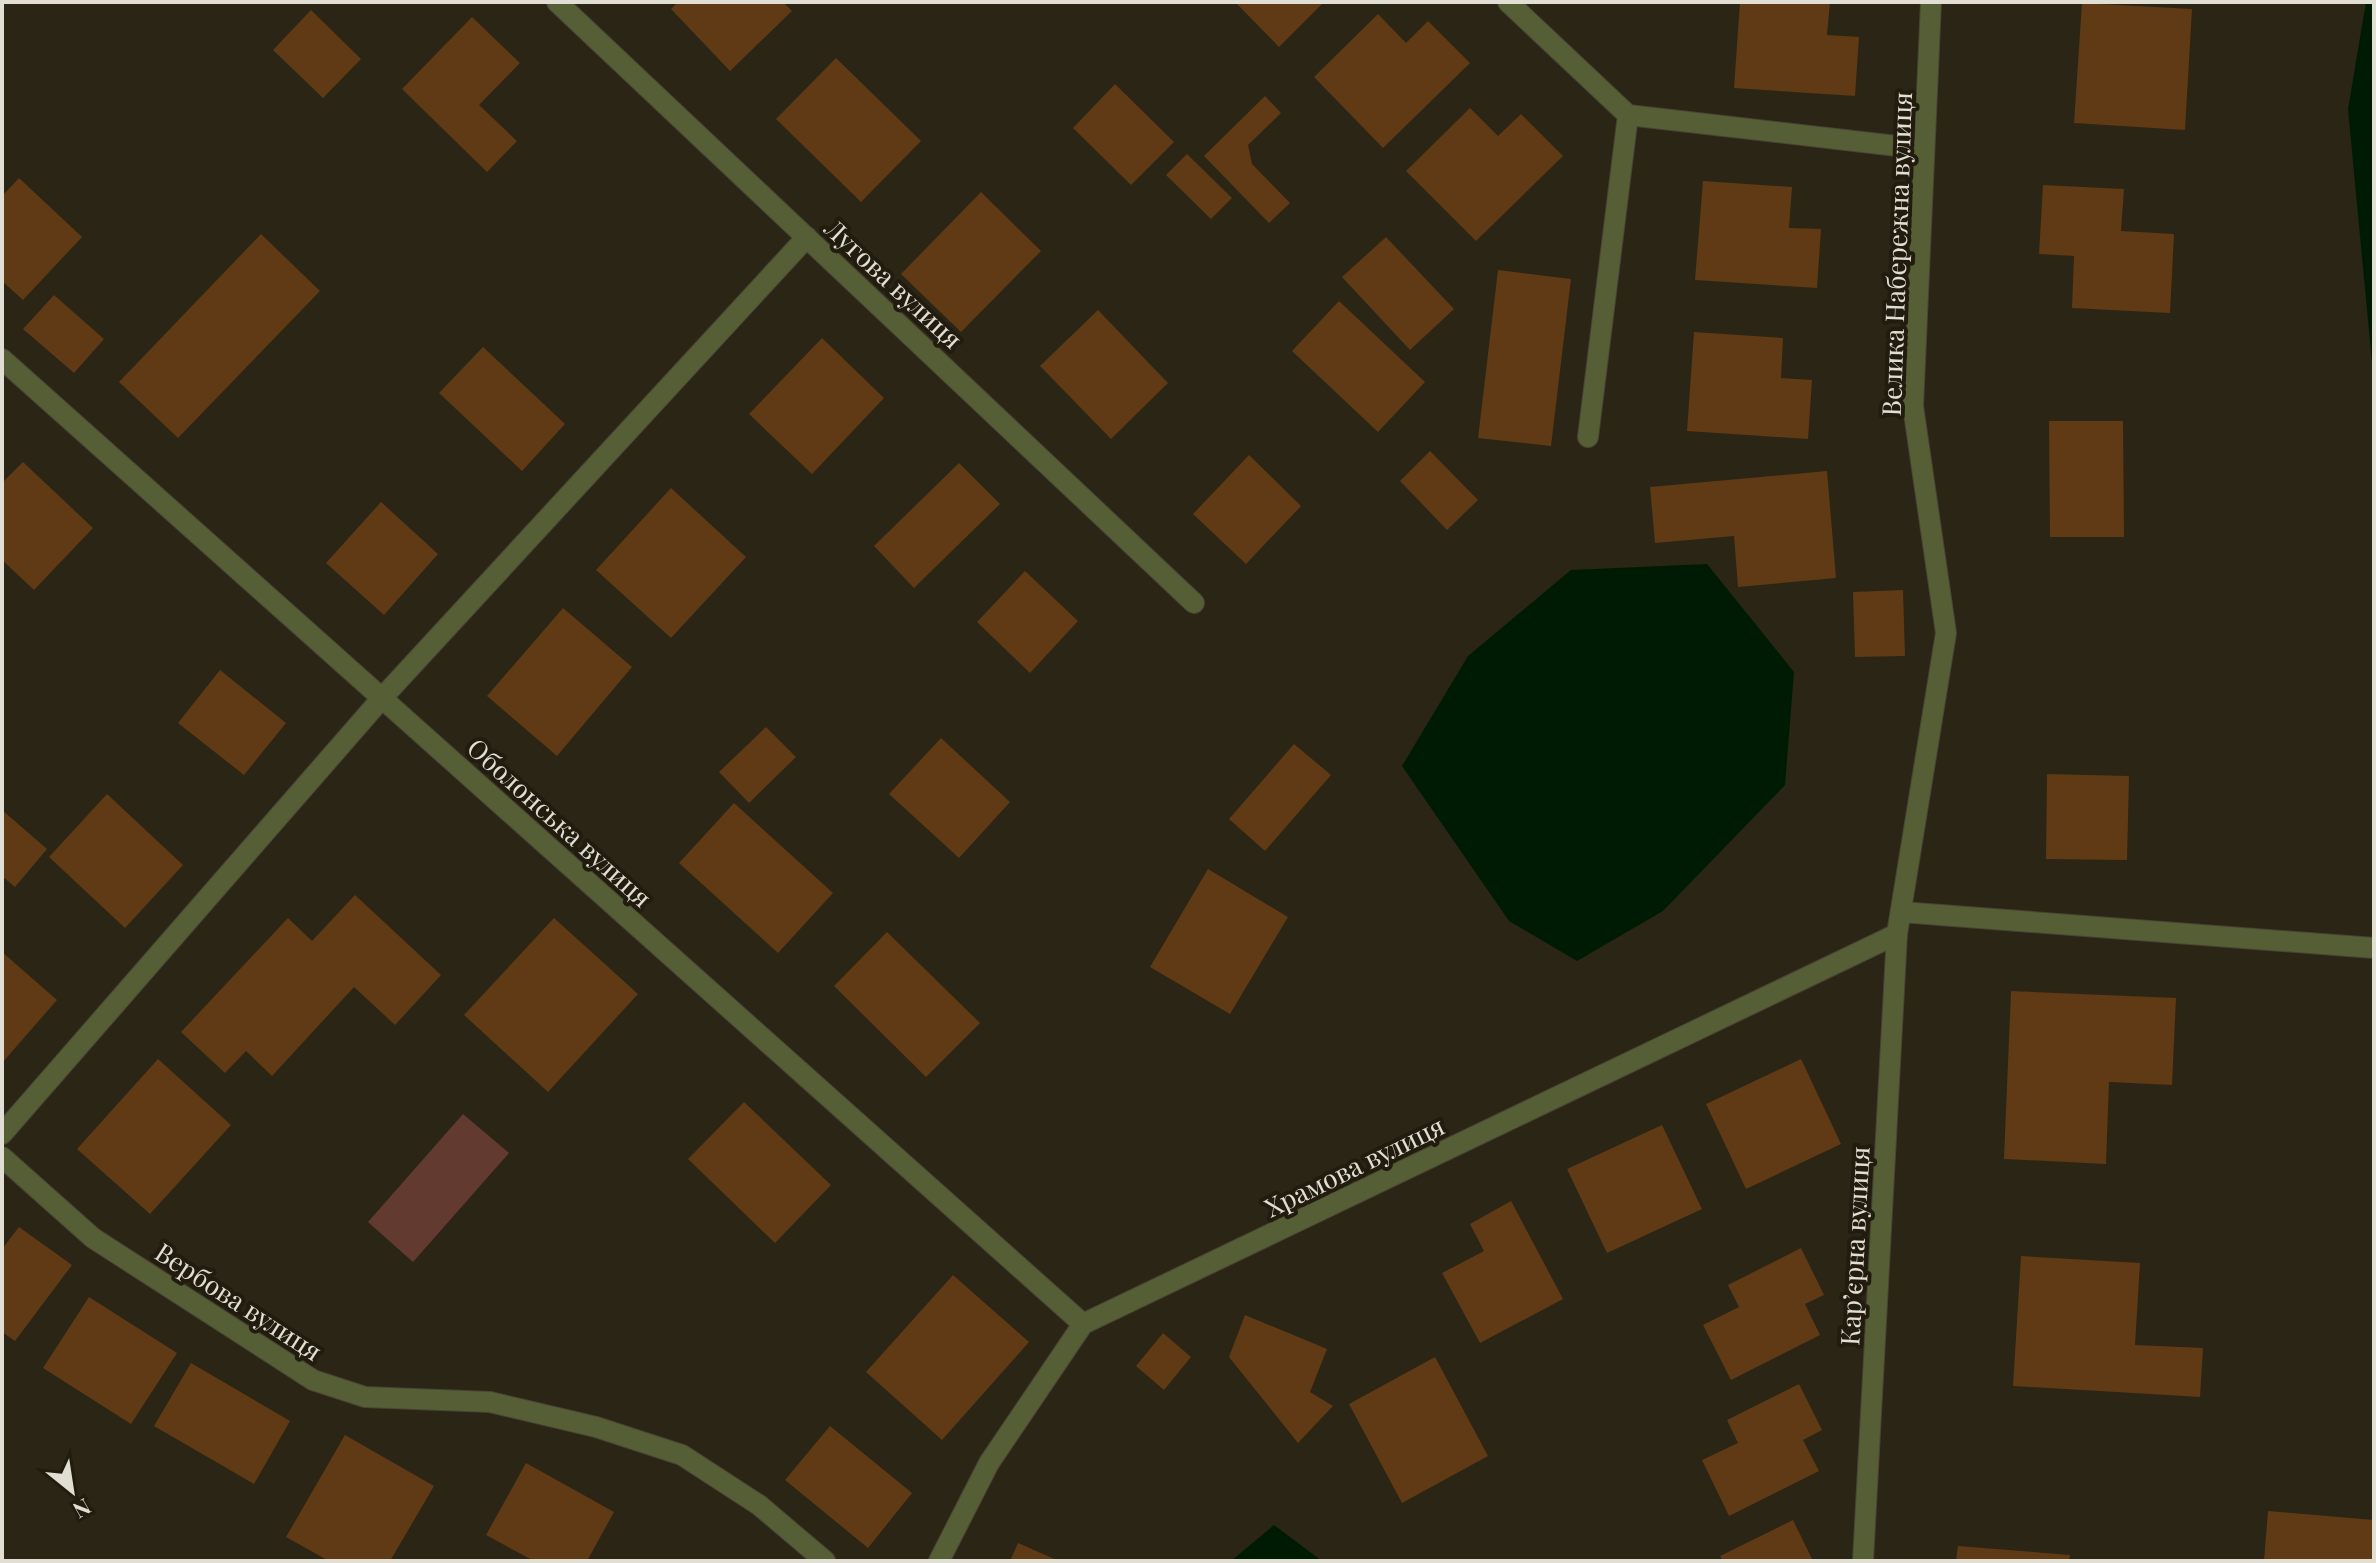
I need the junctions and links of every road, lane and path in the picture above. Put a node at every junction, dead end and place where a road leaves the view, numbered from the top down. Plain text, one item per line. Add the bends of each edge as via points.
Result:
1 (557, 2) edge
2 (1508, 2) edge
3 (1931, 2) edge
4 (1628, 115) junction
5 (1923, 149) junction
6 (807, 237) junction
7 (2, 359) edge
8 (1588, 437) dead end
9 (1194, 603) dead end
10 (382, 698) junction
11 (1901, 912) junction
12 (1897, 934) junction
13 (2374, 948) edge
14 (2, 1134) edge
15 (2, 1157) edge
16 (1083, 1324) junction
17 (825, 1561) edge
18 (939, 1561) edge
19 (1863, 1561) edge

1 - 6 street, Лугова вулиця
2 - 4 street
3 - 5 street, Велика Набережна вулиця
4 - 5 street
4 - 8 street
5 - 11 street, Велика Набережна вулиця via 1913,406 1946,633
6 - 9 street, Лугова вулиця
6 - 10 street
7 - 10 street, Оболонська вулиця
10 - 14 street
10 - 16 street, Оболонська вулиця
11 - 12 street, Велика Набережна вулиця
11 - 13 street
12 - 16 street, Храмова вулиця
12 - 19 street, Карʼєрна вулиця
15 - 17 street, Вербова вулиця via 93,1238 313,1380 365,1397 490,1402 596,1427 682,1455 759,1505
16 - 18 street via 989,1463

